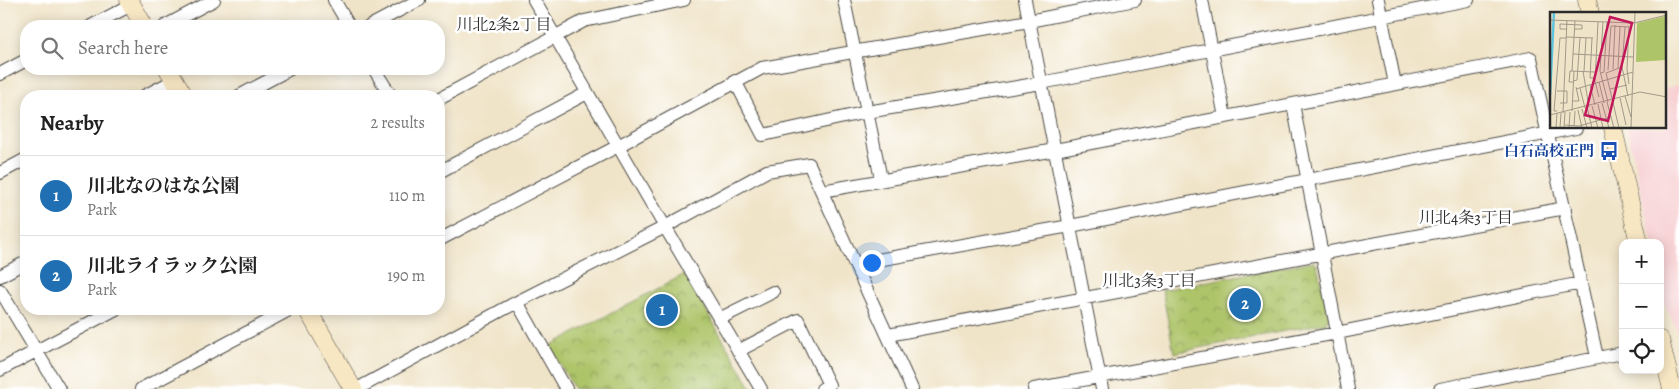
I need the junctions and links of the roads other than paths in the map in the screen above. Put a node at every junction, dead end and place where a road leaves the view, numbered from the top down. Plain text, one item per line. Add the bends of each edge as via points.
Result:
1 (214, 0) edge
2 (334, 0) edge
3 (419, 0) edge
4 (534, 0) edge
5 (684, 0) edge
6 (844, 0) edge
7 (1025, 0) edge
8 (1135, 0) edge
9 (1202, 0) edge
10 (1378, 0) edge
11 (1468, 0) edge
12 (130, 2) edge
13 (639, 5) edge
14 (1381, 17) junction
15 (101, 20) edge
16 (140, 20) edge
17 (176, 20) edge
18 (346, 20) edge
19 (381, 20) edge
20 (1029, 21) junction
21 (556, 36) junction
22 (1211, 50) junction
23 (855, 51) junction
24 (20, 63) edge
25 (0, 74) edge
26 (171, 75) edge
27 (173, 75) edge
28 (279, 75) edge
29 (378, 75) edge
30 (735, 81) junction
31 (1041, 83) junction
32 (1395, 84) junction
33 (152, 90) edge
34 (181, 90) edge
35 (250, 90) edge
36 (387, 90) edge
37 (587, 94) junction
38 (445, 96) edge
39 (1293, 104) junction
40 (867, 112) junction
41 (1225, 117) junction
42 (1570, 129) edge
43 (1612, 129) edge
44 (1548, 133) junction
45 (618, 146) junction
46 (1055, 150) junction
47 (20, 162) edge
48 (445, 169) edge
49 (0, 173) edge
50 (881, 179) junction
51 (1308, 180) junction
52 (822, 191) junction
53 (1565, 208) junction
54 (1070, 226) junction
55 (664, 227) junction
56 (445, 237) edge
57 (1637, 239) edge
58 (1323, 255) junction
59 (855, 264) junction
60 (20, 265) edge
61 (0, 276) edge
62 (1581, 283) junction
63 (0, 290) edge
64 (774, 292) dead end
65 (1084, 298) junction
66 (517, 302) junction
67 (105, 315) edge
68 (280, 315) edge
69 (310, 315) edge
70 (719, 319) junction
71 (1337, 332) junction
72 (888, 335) junction
73 (37, 351) junction
74 (738, 351) junction
75 (1619, 354) edge
76 (1664, 356) edge
77 (1597, 358) junction
78 (0, 370) edge
79 (1101, 383) edge
80 (58, 389) edge
81 (141, 389) edge
82 (353, 389) edge
83 (358, 389) edge
84 (566, 389) edge
85 (760, 389) edge
86 (822, 389) edge
87 (912, 389) edge
88 (1034, 389) edge
89 (1348, 389) edge
90 (1440, 389) edge
91 (1672, 389) edge

1 - 17 street
2 - 18 street
3 - 19 street
4 - 21 street
5 - 13 street
6 - 23 street
7 - 20 street
8 - 20 street
9 - 22 street
10 - 14 street
11 - 14 street
12 - 15 street
12 - 16 street
13 - 21 street via 584,21
14 - 22 street
14 - 32 street
20 - 23 street
20 - 31 street
21 - 37 street
21 - 38 street
22 - 31 street
22 - 41 street
23 - 30 street via 762,68
23 - 40 street
24 - 25 street
26 - 33 street
27 - 34 street
28 - 35 street
29 - 36 street
30 - 40 street via 763,135
30 - 45 street
31 - 40 street
31 - 46 street
32 - 39 street
32 - 44 street via 1532,58
37 - 45 street
37 - 48 street
39 - 41 street
39 - 51 street
40 - 50 street
41 - 46 street
42 - 44 street
43 - 57 street
44 - 51 street
44 - 53 street
45 - 55 street
45 - 56 street
46 - 50 street
46 - 54 street
47 - 49 street
50 - 52 street
51 - 54 street
51 - 58 street
52 - 55 street via 809,164 767,171
52 - 59 street
53 - 58 street
53 - 62 street
54 - 59 street
54 - 65 street
55 - 66 street
55 - 70 street
58 - 65 street
58 - 71 street
59 - 72 street
60 - 61 street
62 - 71 street
62 - 77 street
63 - 73 street
64 - 70 street
65 - 72 street
65 - 79 street
66 - 83 street
66 - 84 street
67 - 73 street
68 - 81 street
69 - 82 street
70 - 74 street
71 - 79 street
71 - 89 street
72 - 87 street
73 - 78 street
73 - 80 street
74 - 85 street
74 - 86 street via 798,320 829,386
75 - 77 street
76 - 91 street
77 - 90 street
79 - 88 street

